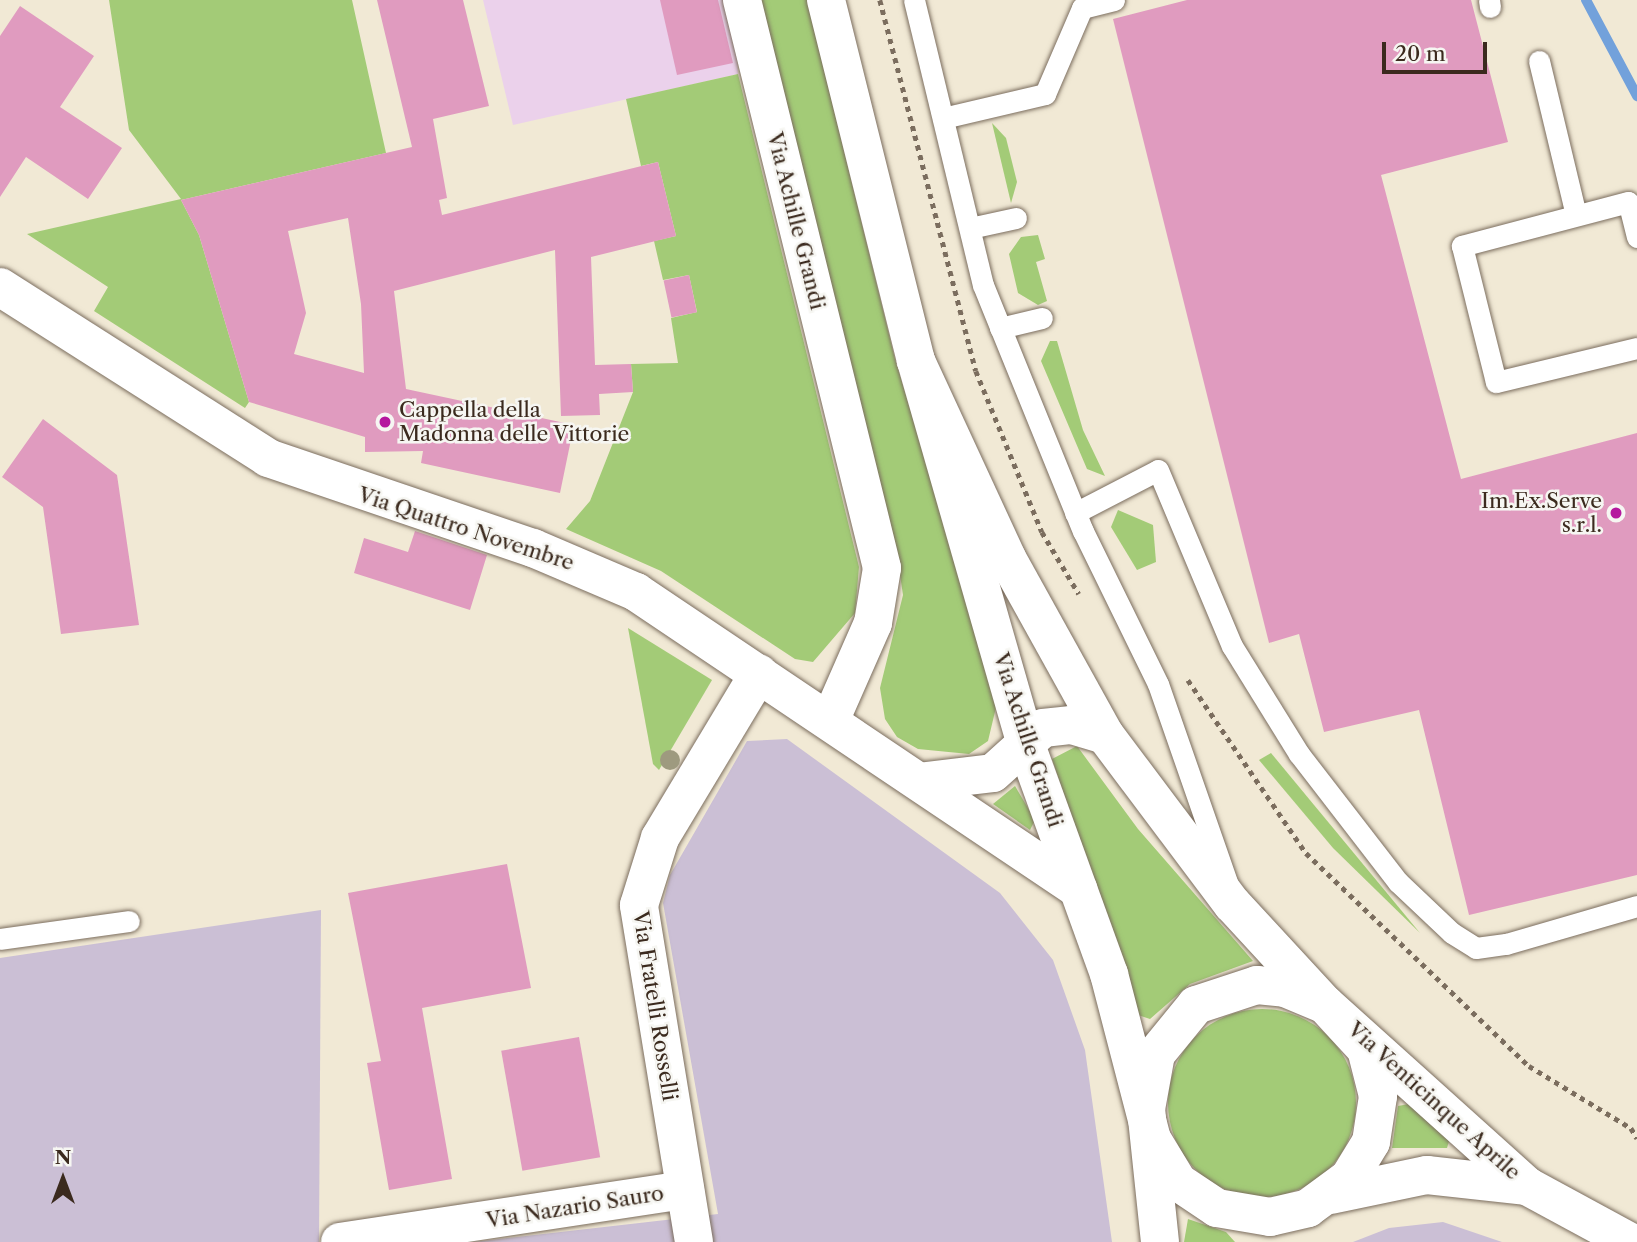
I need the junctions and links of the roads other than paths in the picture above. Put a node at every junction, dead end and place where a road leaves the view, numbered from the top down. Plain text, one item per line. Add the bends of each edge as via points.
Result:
1 (742, 0) edge
2 (826, 0) edge
3 (914, 0) edge
4 (1114, 0) edge
5 (1539, 61) dead end
6 (943, 118) junction
7 (1576, 215) junction
8 (1016, 218) dead end
9 (970, 228) junction
10 (1637, 237) edge
11 (0, 287) edge
12 (1042, 318) dead end
13 (1000, 328) junction
14 (1637, 348) edge
15 (916, 361) junction
16 (1075, 513) junction
17 (759, 673) junction
18 (830, 722) junction
19 (1105, 735) junction
20 (1025, 742) junction
21 (926, 781) junction
22 (1078, 889) junction
23 (1232, 904) junction
24 (1637, 906) edge
25 (129, 921) dead end
26 (0, 939) edge
27 (1342, 1017) junction
28 (1146, 1116) junction
29 (1527, 1186) junction
30 (685, 1190) junction
31 (1328, 1196) junction
32 (340, 1242) edge
33 (694, 1242) edge
34 (1160, 1242) edge
35 (1272, 1242) edge
36 (1630, 1242) edge

1 - 18 main road, Via Achille Grandi via 882,568 873,623
2 - 15 main road, Via Achille Grandi
3 - 6 lane
4 - 6 lane via 1082,8 1045,94
5 - 7 lane
6 - 9 lane
7 - 10 lane via 1628,202
7 - 14 lane via 1462,246 1496,382
8 - 9 lane
9 - 13 lane
11 - 17 main road, Via Quattro Novembre via 268,458 605,576 696,627
12 - 13 lane
13 - 16 lane
15 - 19 main road, Via Achille Grandi via 1007,558
15 - 20 main road, Via Achille Grandi
16 - 23 lane via 1121,604 1224,860
16 - 24 lane via 1158,470 1232,646 1299,754 1398,882 1452,933 1476,948 1506,944
17 - 18 main road, Via Quattro Novembre
17 - 30 main road, Via Fratelli Rosselli via 660,838 639,905
18 - 21 main road, Via Quattro Novembre
19 - 20 main road via 1057,725
19 - 23 main road, Via Achille Grandi
20 - 21 main road via 1012,759 981,778
20 - 22 main road, Via Achille Grandi
21 - 22 main road, Via Quattro Novembre
22 - 28 main road, Via Achille Grandi via 1122,1014
23 - 27 main road, Via Achille Grandi
25 - 26 lane
27 - 28 main road, Via Achille Grandi via 1305,994 1269,985 1237,988 1203,1001 1175,1024 1156,1054
27 - 29 main road, Via Venticinque Aprile
27 - 31 main road, Via Achille Grandi via 1369,1057 1378,1108 1362,1159
28 - 31 main road, Via Achille Grandi via 1166,1167 1217,1208 1270,1217
28 - 34 main road
29 - 31 main road, Via Venticinque Aprile via 1427,1175
29 - 36 main road, Via Venticinque Aprile
30 - 32 main road, Via Nazario Sauro
30 - 33 main road, Via Fratelli Rosselli
31 - 35 main road

